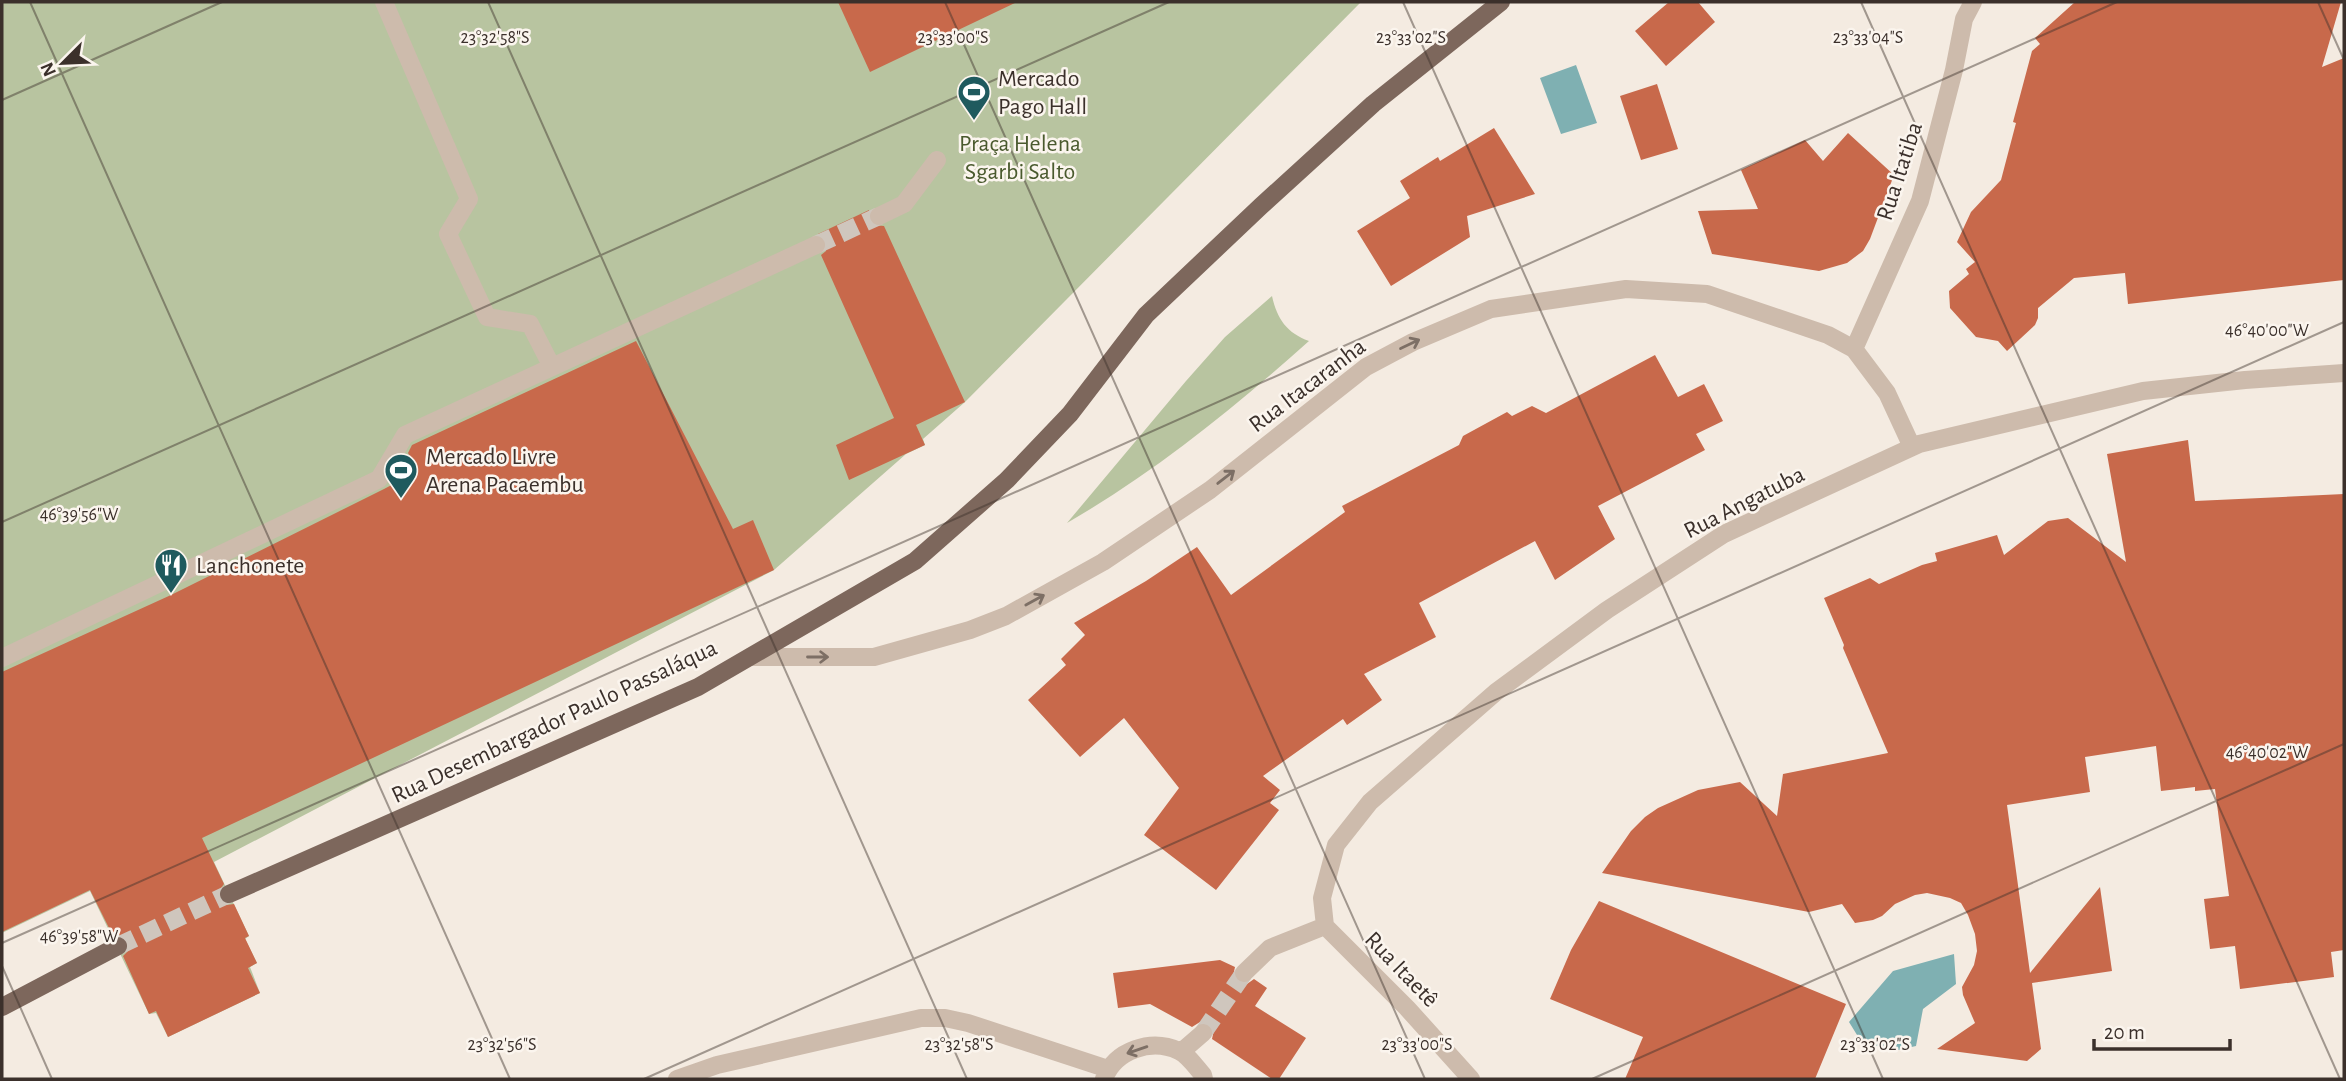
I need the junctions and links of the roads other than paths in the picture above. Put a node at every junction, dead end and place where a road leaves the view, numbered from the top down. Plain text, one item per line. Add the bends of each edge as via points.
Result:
1 (384, 2) edge
2 (1501, 2) edge
3 (1973, 2) edge
4 (937, 160) dead end
5 (879, 216) tunnel mouth
6 (816, 245) tunnel mouth
7 (1854, 349) junction
8 (552, 367) junction
9 (2344, 373) edge
10 (1912, 447) junction
11 (750, 657) junction
12 (2, 658) edge
13 (229, 894) tunnel mouth
14 (1325, 926) junction
15 (118, 946) tunnel mouth
16 (1244, 973) tunnel mouth
17 (2, 1007) edge
18 (1203, 1033) tunnel mouth
19 (1181, 1052) junction
20 (1106, 1074) edge
21 (677, 1079) edge
22 (1204, 1079) edge
23 (1471, 1079) edge

1 - 8 street via 469,199 448,234 453,246 486,317 530,324
2 - 11 main road, Rua Desembargador Paulo Passaláqua via 1373,104 1146,315 1070,414 1007,480 915,561
3 - 7 street, Rua Itatiba via 1964,19 1920,201
4 - 5 street via 904,204
6 - 8 street
7 - 10 street, Rua Itacaranha via 1887,393
11 -> 7 street, Rua Itacaranha via 874,657 1006,615 1103,562 1210,490 1366,367 1491,309 1626,289 1707,293 1828,335
8 - 12 street via 405,435 379,480
9 - 10 street, Rua Angatuba via 2143,391
10 - 14 street, Rua Angatuba via 1724,534 1606,610 1496,692 1370,802 1336,845 1322,898
11 - 13 main road, Rua Desembargador Paulo Passaláqua via 698,687
14 - 16 street via 1270,948
14 - 23 street, Rua Itaetê
15 - 17 main road
18 - 19 street
19 -> 20 street via 1155,1044 1129,1051
19 - 22 street
20 - 21 street via 968,1023 921,1018 717,1065

